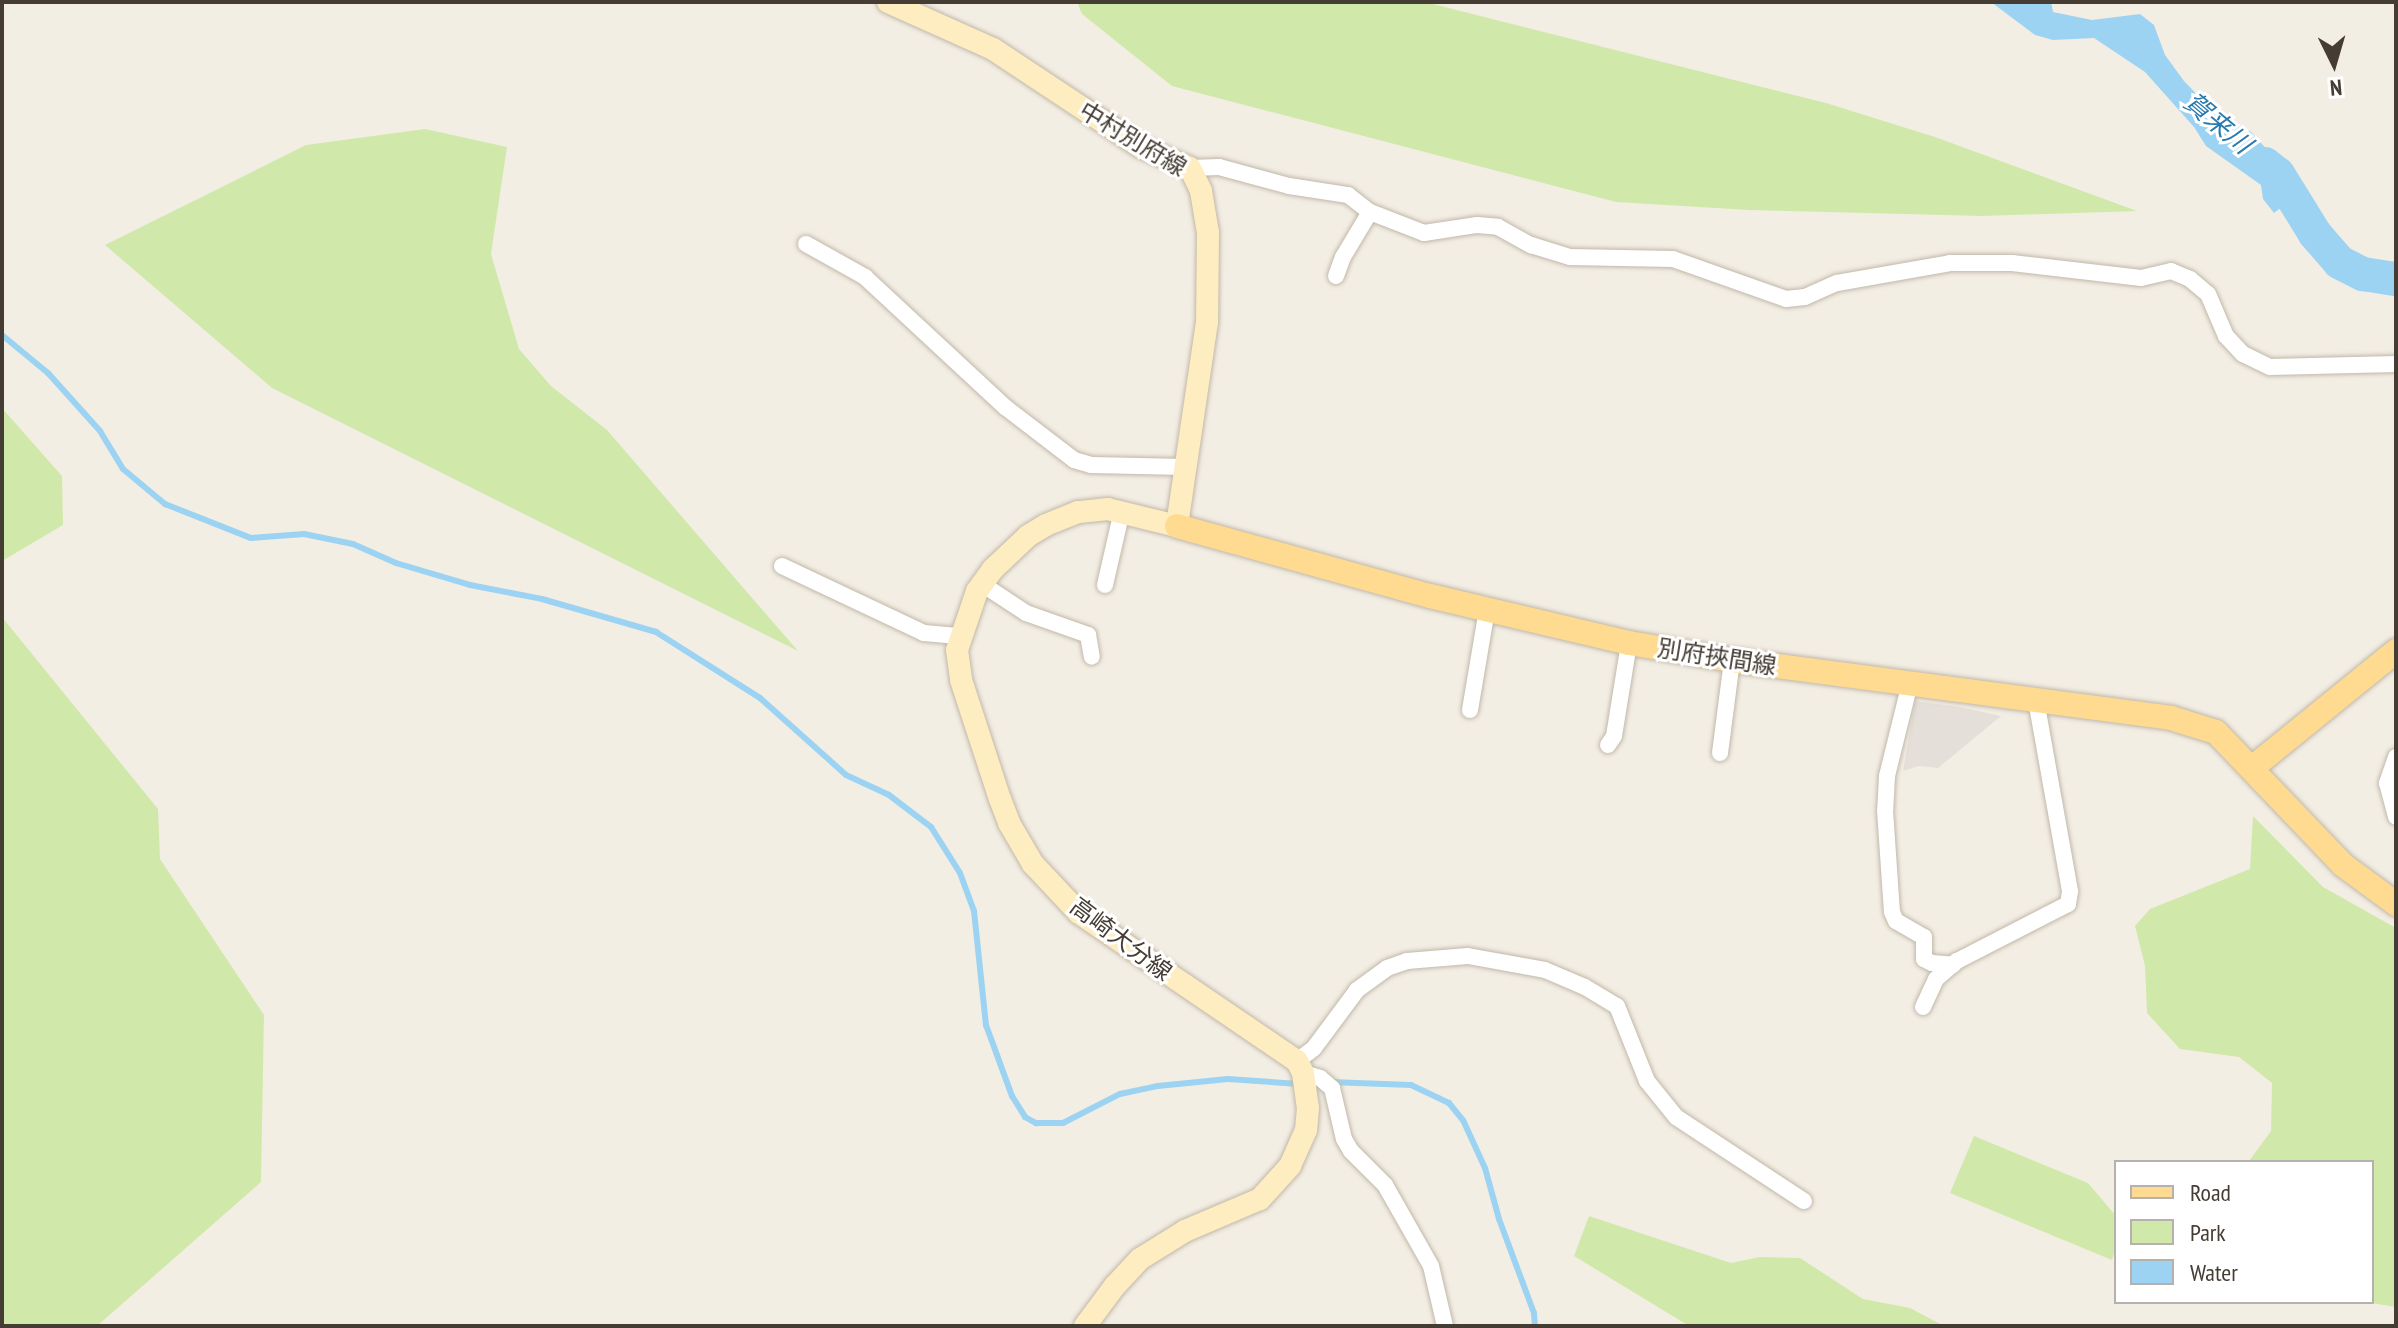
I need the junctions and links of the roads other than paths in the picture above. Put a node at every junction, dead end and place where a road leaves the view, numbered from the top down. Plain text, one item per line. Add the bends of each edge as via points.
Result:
1 (888, 2) edge
2 (1190, 168) junction
3 (1370, 212) junction
4 (806, 244) dead end
5 (1336, 276) dead end
6 (2396, 364) edge
7 (1185, 467) junction
8 (1122, 511) junction
9 (1177, 526) junction
10 (782, 566) dead end
11 (982, 584) junction
12 (1105, 585) dead end
13 (1487, 609) junction
14 (961, 636) junction
15 (1629, 643) junction
16 (2396, 651) edge
17 (1092, 657) dead end
18 (1732, 660) junction
19 (1910, 683) junction
20 (2036, 700) junction
21 (1470, 710) dead end
22 (1608, 745) dead end
23 (1720, 753) dead end
24 (2396, 757) edge
25 (2252, 768) junction
26 (2396, 817) edge
27 (2396, 904) edge
28 (1953, 965) junction
29 (1923, 1007) dead end
30 (1300, 1067) junction
31 (1804, 1201) dead end
32 (1085, 1326) edge
33 (1445, 1326) edge

1 - 2 main road, 中村別府線 via 993,49 1141,147
2 - 3 street via 1219,167 1348,195
2 - 7 main road, 中村別府線 via 1201,191 1208,233 1209,296
3 - 5 street
3 - 6 street via 1424,233 1498,227 1570,257 1673,259 1786,299 1837,283 1950,263 2012,263 2141,278 2171,271 2208,294 2226,336 2243,354 2270,367
4 - 7 street via 865,277 994,398 1074,460
7 - 9 main road, 中村別府線
8 - 9 main road, 高崎大分線
8 - 11 main road, 高崎大分線 via 1092,509 1046,525 1028,536
8 - 12 street
9 - 13 main road, 別府挾間線
10 - 14 street via 924,633
11 - 14 main road, 高崎大分線
11 - 17 street via 1026,613 1088,635
13 - 15 main road, 別府挾間線
13 - 21 street
14 - 30 main road, 高崎大分線 via 961,680 1009,823 1033,864 1079,913
15 - 18 main road, 別府挾間線
15 - 22 street via 1614,736
16 - 25 main road
18 - 19 main road, 別府挾間線
18 - 23 street
19 - 20 main road, 別府挾間線
19 - 28 street via 1886,787 1892,912 1896,921 1924,937 1924,959
20 - 25 main road, 別府挾間線 via 2171,718 2216,732
20 - 28 street via 2068,904
24 - 26 street via 2387,783
25 - 27 main road, 別府挾間線 via 2343,865
28 - 29 street via 1936,979
30 - 31 street via 1357,990 1387,968 1468,956 1545,970 1617,1006 1647,1081 1676,1117
30 - 32 main road via 1308,1108 1306,1130 1290,1166 1260,1199 1185,1231 1140,1259
30 - 33 street via 1332,1088 1344,1139 1385,1185 1431,1266

